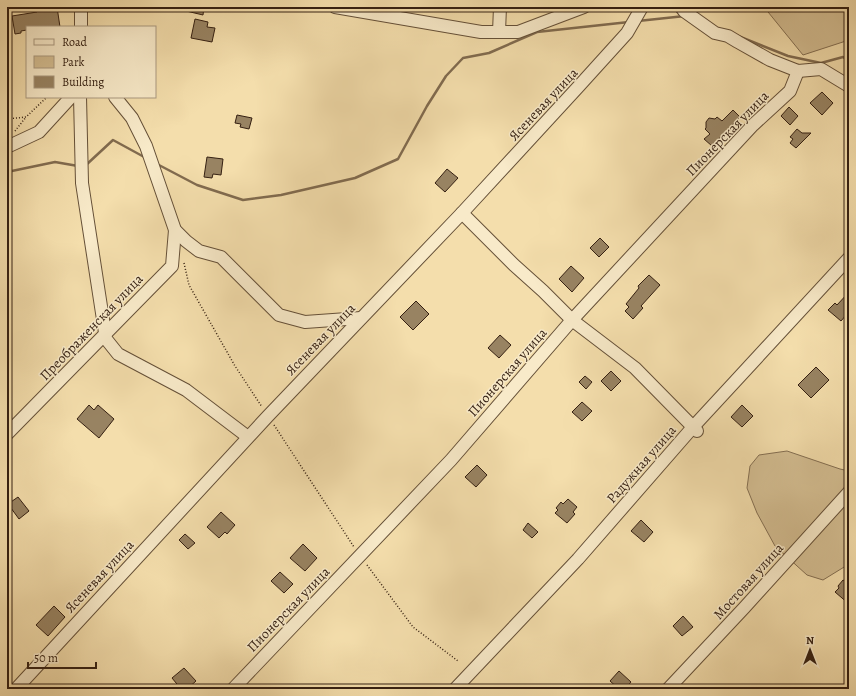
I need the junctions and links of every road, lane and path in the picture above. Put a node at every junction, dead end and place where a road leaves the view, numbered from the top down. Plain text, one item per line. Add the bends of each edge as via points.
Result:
1 (81, 7) edge
2 (336, 7) edge
3 (500, 7) edge
4 (584, 7) edge
5 (642, 7) edge
6 (685, 8) edge
7 (81, 26) edge
8 (499, 32) junction
9 (798, 71) junction
10 (849, 86) edge
11 (46, 98) edge
12 (70, 98) edge
13 (80, 98) edge
14 (116, 98) edge
15 (26, 117) junction
16 (7, 119) edge
17 (12, 134) dead end
18 (7, 147) edge
19 (462, 213) junction
20 (175, 230) junction
21 (182, 258) dead end
22 (849, 258) edge
23 (362, 318) junction
24 (572, 320) junction
25 (105, 334) junction
26 (268, 416) junction
27 (695, 429) junction
28 (7, 434) edge
29 (248, 437) junction
30 (849, 492) edge
31 (360, 556) junction
32 (458, 661) dead end
33 (16, 689) edge
34 (233, 689) edge
35 (455, 689) edge
36 (668, 689) edge

1 - 7 street
2 - 8 street via 481,32
3 - 8 street
4 - 8 street via 518,32
5 - 19 street, Ясеневая улица via 627,33
6 - 9 street via 715,32
9 - 10 street via 821,69
9 - 24 street, Пионерская улица via 790,91 753,125
11 - 15 path
12 - 18 street via 39,132
13 - 25 street via 82,183
14 - 20 street via 132,118 146,146
15 - 16 path
15 - 17 path
19 - 23 street, Ясеневая улица
19 - 24 street
20 - 23 street via 199,251 222,256 280,315 306,322
20 - 25 street, Преображенская улица via 172,266
21 - 26 path via 189,285 235,366
22 - 27 street, Радужная улица
23 - 26 street, Ясеневая улица
24 - 27 street via 635,368
24 - 31 street, Пионерская улица via 451,460
25 - 28 street, Преображенская улица
25 - 29 street via 118,354 186,390
26 - 29 street, Ясеневая улица
26 - 31 path
27 - 35 street, Радужная улица via 578,559
29 - 33 street, Ясеневая улица
30 - 36 street, Мостовая улица
31 - 32 path via 413,627
31 - 34 street, Пионерская улица

